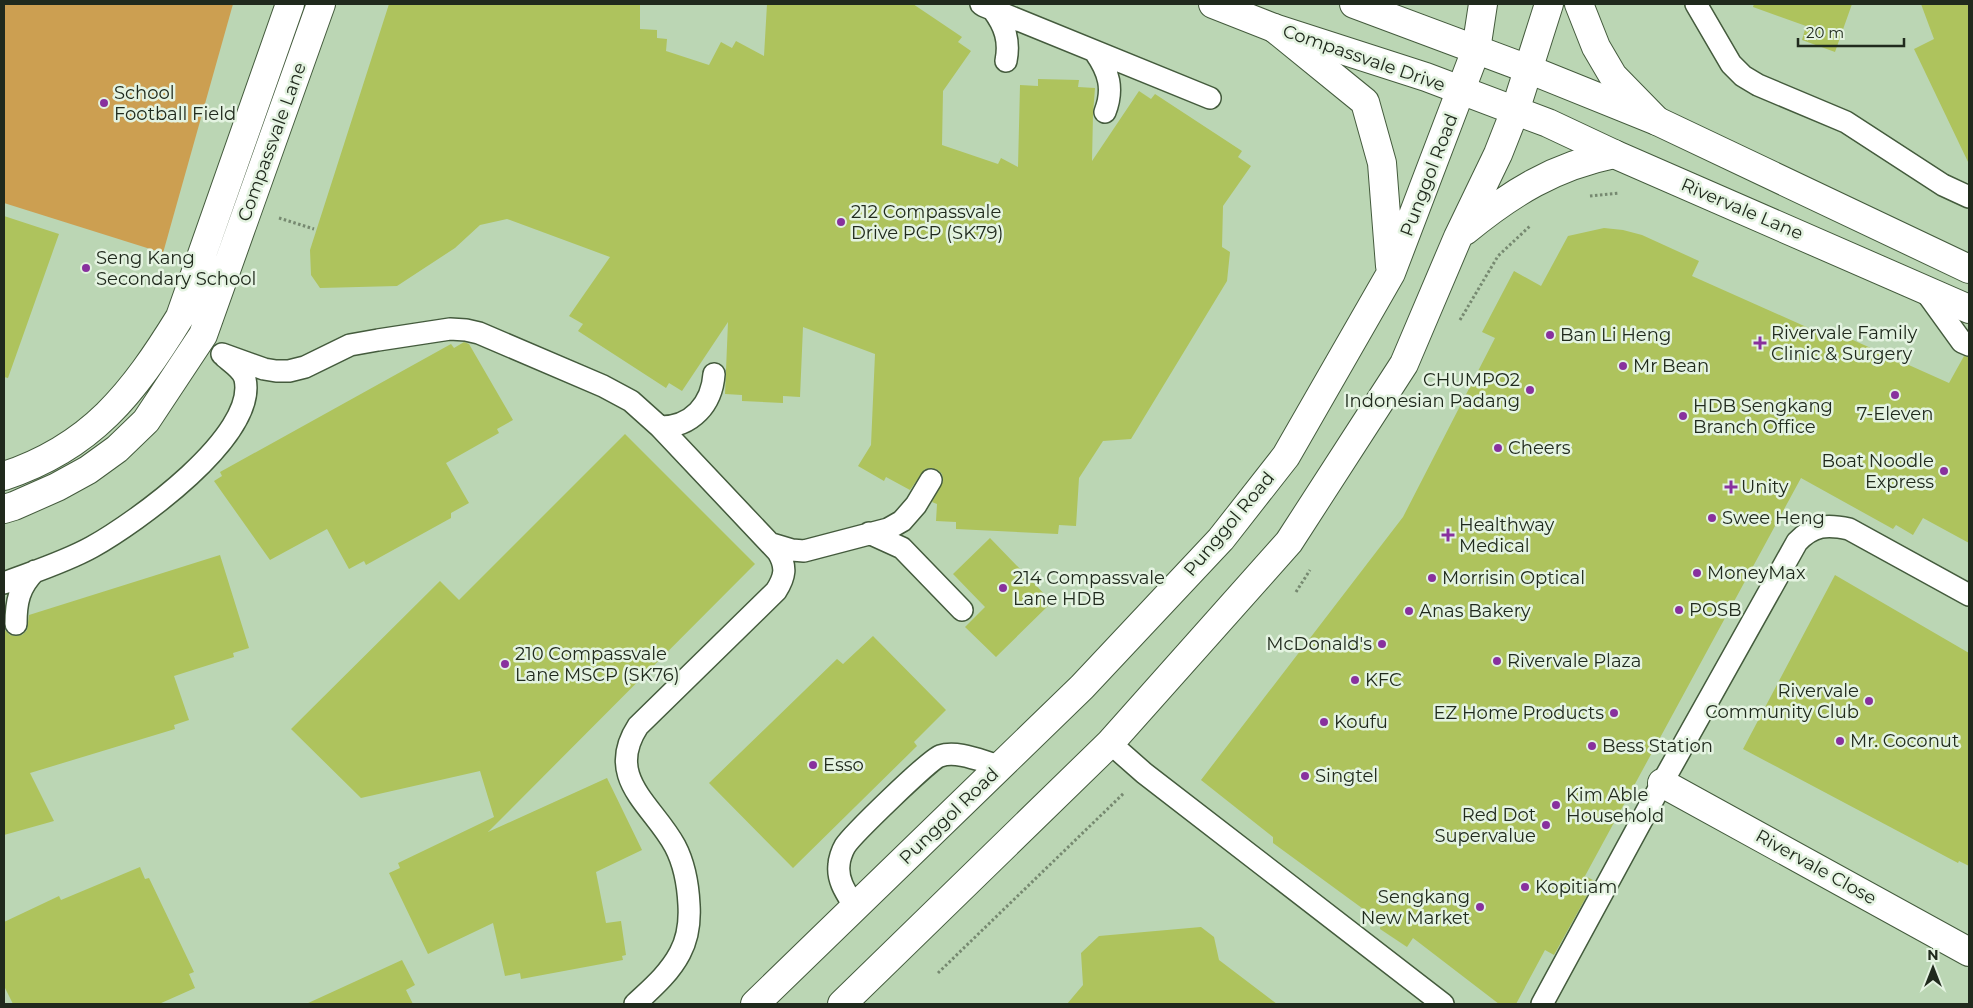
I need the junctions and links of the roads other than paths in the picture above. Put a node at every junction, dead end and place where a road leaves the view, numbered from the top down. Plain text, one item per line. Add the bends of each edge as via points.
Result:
1 (290, 4) edge
2 (321, 4) edge
3 (1213, 4) edge
4 (1354, 4) edge
5 (1483, 4) edge
6 (1549, 4) edge
7 (1579, 4) edge
8 (1696, 4) edge
9 (987, 7) edge
10 (1274, 28) junction
11 (1476, 50) junction
12 (1095, 52) junction
13 (1006, 61) dead end
14 (1528, 69) junction
15 (1461, 91) junction
16 (1210, 98) dead end
17 (1515, 111) junction
18 (1105, 112) dead end
19 (1657, 121) junction
20 (1614, 154) junction
21 (1969, 197) edge
22 (1458, 237) junction
23 (1969, 269) edge
24 (1391, 273) junction
25 (1922, 287) junction
26 (1969, 309) edge
27 (203, 335) junction
28 (1969, 345) edge
29 (222, 354) junction
30 (714, 374) dead end
31 (660, 427) junction
32 (4, 476) edge
33 (931, 480) dead end
34 (4, 509) edge
35 (869, 533) junction
36 (772, 544) junction
37 (35, 571) junction
38 (4, 583) edge
39 (1969, 595) edge
40 (962, 610) dead end
41 (16, 624) dead end
42 (1110, 743) junction
43 (1000, 766) junction
44 (1662, 783) junction
45 (856, 907) junction
46 (1969, 952) edge
47 (635, 1004) edge
48 (755, 1004) edge
49 (842, 1004) edge
50 (1443, 1004) edge
51 (1542, 1004) edge

1 - 32 main road, Compassvale Lane via 180,317 153,361 126,396 89,432 56,453
2 - 27 main road, Compassvale Lane
3 - 10 main road, Compassvale Drive
4 - 11 main road
5 - 11 main road, Punggol Road
6 - 14 main road
7 - 19 main road via 1596,47 1613,76
8 - 21 lane via 1731,64 1743,76 1846,122 1943,185
9 - 12 lane
9 - 13 lane via 1004,27 1008,50
10 - 15 main road, Compassvale Drive
10 - 24 main road via 1365,102 1382,163
11 - 14 main road
11 - 15 main road, Punggol Road
12 - 16 lane
12 - 18 lane via 1110,78 1111,90
14 - 17 main road
14 - 19 main road
15 - 17 main road, Compassvale Drive
15 - 24 main road, Punggol Road
17 - 20 main road, Rivervale Lane
17 - 22 main road
19 - 23 main road
20 - 22 main road via 1586,160 1537,180 1495,207
20 - 25 main road, Rivervale Lane
22 - 42 main road via 1404,364 1289,542
24 - 43 main road, Punggol Road via 1286,456 1221,539 1082,687
25 - 26 main road, Rivervale Lane
25 - 28 lane via 1962,342
27 - 29 lane
27 - 34 main road, Compassvale Lane via 146,421 117,449 57,487
29 - 31 lane via 264,369 289,371 350,346 450,329 466,330 603,386 631,402
29 - 37 lane via 239,369 245,378 246,390 234,424 220,444 143,515 91,548
30 - 31 lane via 713,388 695,414 682,424
31 - 36 lane
33 - 35 lane via 902,521 888,529
35 - 36 lane via 804,551
35 - 40 lane via 902,548
36 - 47 lane via 783,561 785,571 776,591 638,726 632,736 627,765 630,781 682,861 689,910 689,931 680,953 665,975
37 - 38 lane
37 - 41 lane via 19,594
39 - 44 lane via 1849,529 1834,526 1806,533 1797,542
42 - 49 main road
42 - 50 lane via 1144,773
43 - 45 main road, Punggol Road
43 - 45 lane via 956,755 940,756 915,776 845,847 839,864 840,877 844,890
44 - 46 main road, Rivervale Close
44 - 51 lane
45 - 48 main road, Punggol Road

